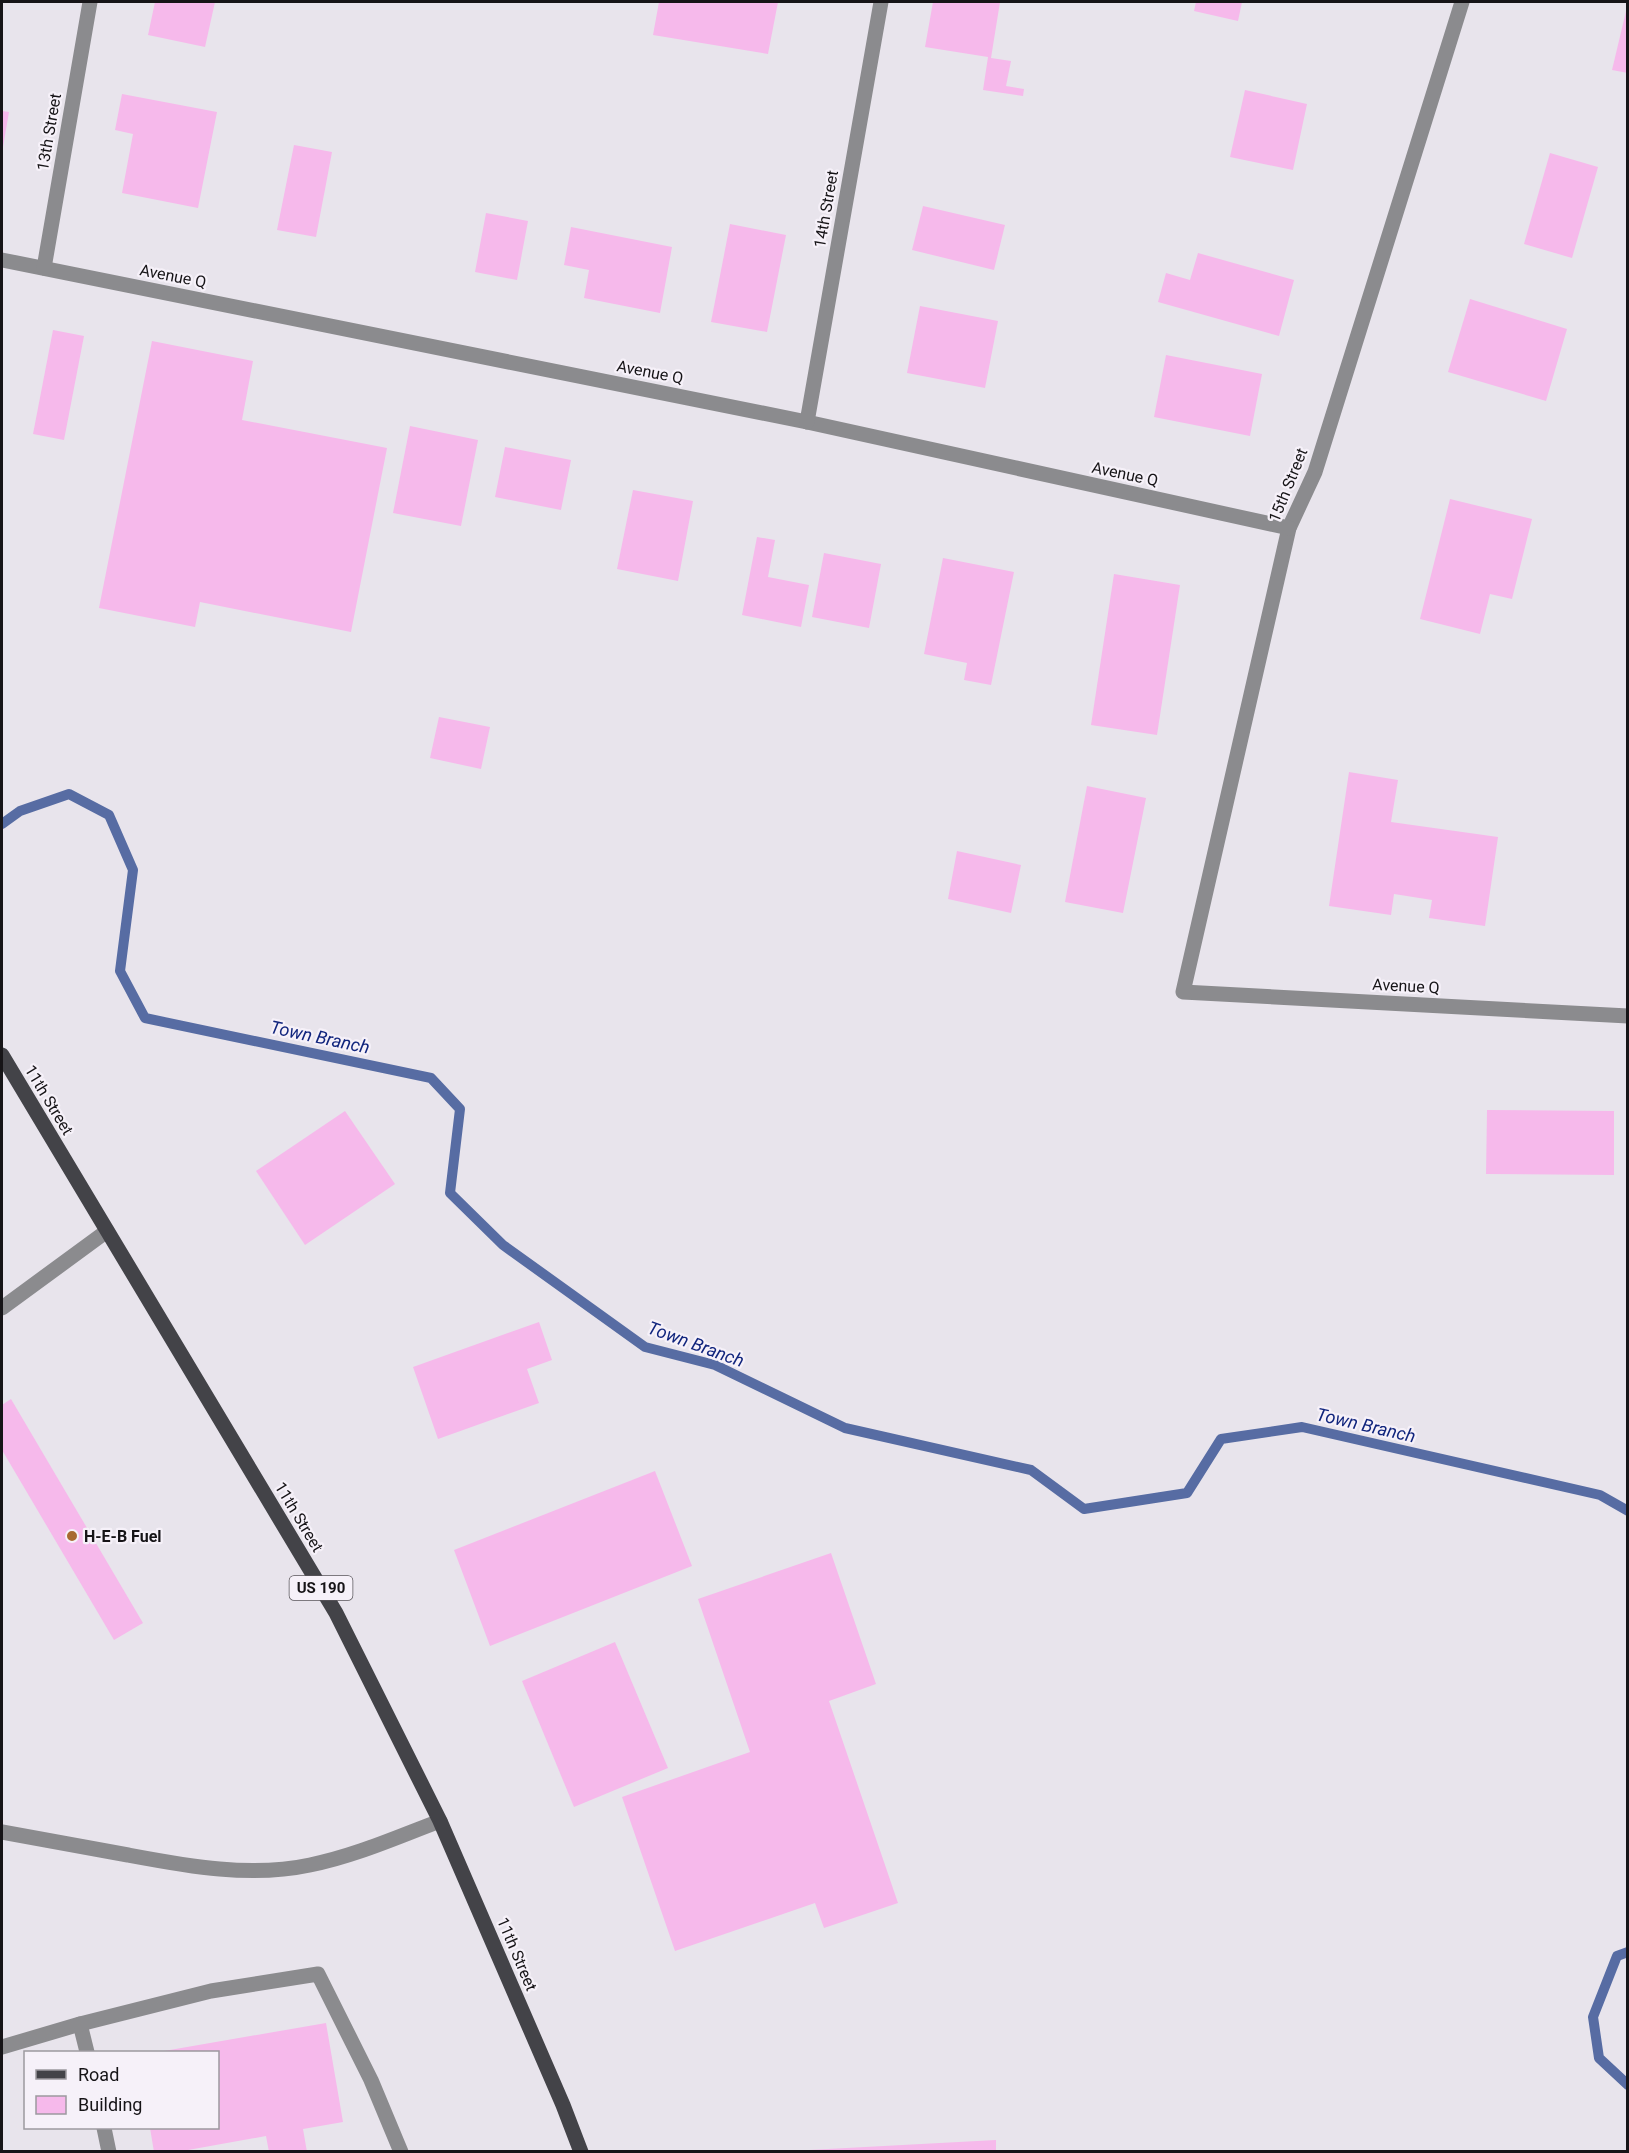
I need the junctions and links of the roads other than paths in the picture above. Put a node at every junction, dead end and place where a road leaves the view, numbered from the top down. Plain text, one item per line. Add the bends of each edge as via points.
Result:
1 (90, 2) edge
2 (881, 2) edge
3 (1462, 2) edge
4 (2, 260) edge
5 (44, 268) junction
6 (807, 422) junction
7 (1289, 528) junction
8 (1183, 992) joint
9 (1628, 1016) edge
10 (2, 1056) edge
11 (107, 1231) junction
12 (2, 1308) edge
13 (440, 1821) junction
14 (2, 1832) edge
15 (80, 2024) junction
16 (2, 2047) edge
17 (87, 2051) edge
18 (104, 2129) edge
19 (109, 2151) edge
20 (401, 2151) edge
21 (581, 2151) edge

1 - 5 street, 13th Street
2 - 6 street, 14th Street
3 - 7 street, 15th Street via 1315,472
4 - 5 street, Avenue Q
5 - 6 street, Avenue Q
6 - 7 street, Avenue Q
7 - 8 street, 15th Street
8 - 9 street, Avenue Q
10 - 11 main road, 11th Street / US 190
11 - 12 street
11 - 13 main road, 11th Street / US 190 via 336,1613
13 - 14 street via 310,1866 268,1871 172,1863
13 - 21 main road, 11th Street / US 190
15 - 16 street
15 - 17 street
15 - 20 street via 211,1991 318,1974 372,2080
18 - 19 street

